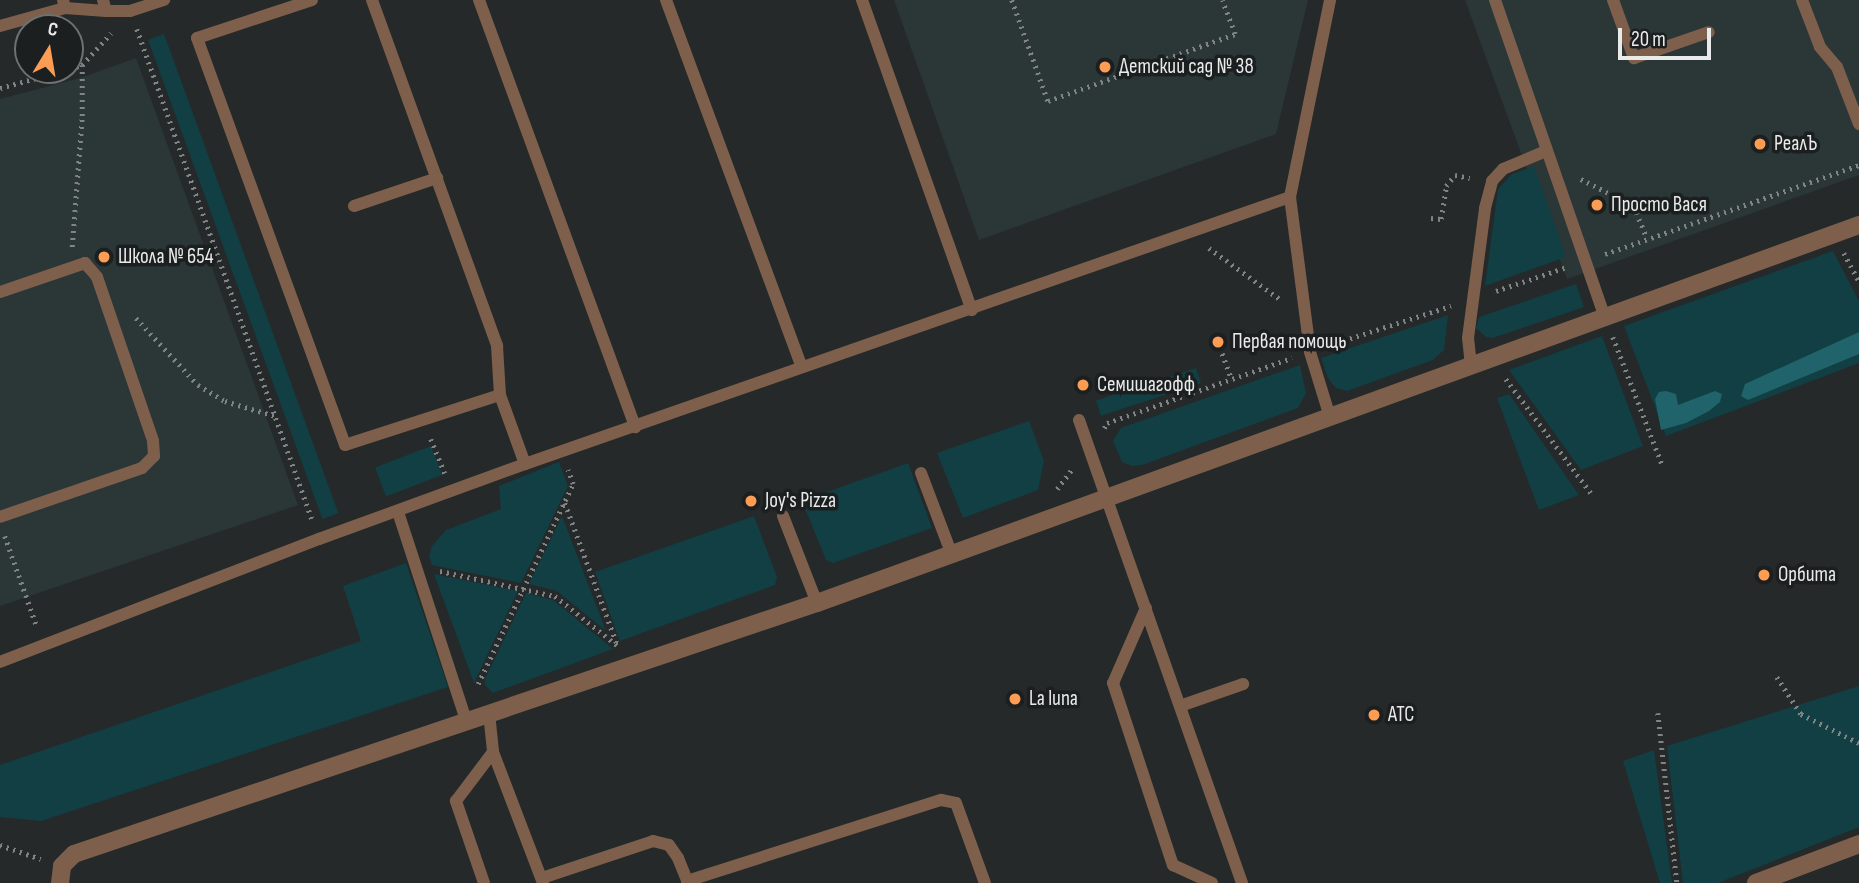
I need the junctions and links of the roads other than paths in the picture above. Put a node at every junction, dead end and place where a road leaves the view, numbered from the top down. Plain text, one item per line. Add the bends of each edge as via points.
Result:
1 (164, 0) edge
2 (312, 0) edge
3 (372, 0) edge
4 (479, 0) edge
5 (666, 0) edge
6 (862, 0) edge
7 (1330, 0) edge
8 (1495, 0) edge
9 (1613, 0) edge
10 (1802, 0) edge
11 (64, 4) edge
12 (104, 5) edge
13 (0, 26) edge
14 (1709, 32) dead end
15 (1859, 124) edge
16 (1546, 151) junction
17 (437, 178) junction
18 (1290, 197) junction
19 (354, 206) dead end
20 (1859, 225) edge
21 (0, 292) edge
22 (972, 310) junction
23 (1605, 317) junction
24 (1471, 366) junction
25 (802, 367) junction
26 (500, 395) junction
27 (1330, 417) junction
28 (1079, 420) dead end
29 (635, 427) junction
30 (525, 464) junction
31 (921, 473) dead end
32 (1107, 498) junction
33 (398, 512) junction
34 (783, 516) dead end
35 (0, 517) edge
36 (952, 555) junction
37 (817, 603) junction
38 (1146, 608) junction
39 (0, 662) edge
40 (1244, 684) dead end
41 (1180, 706) junction
42 (489, 713) junction
43 (466, 717) junction
44 (493, 752) junction
45 (1859, 844) edge
46 (61, 874) edge
47 (542, 880) edge
48 (687, 882) edge
49 (484, 883) edge
50 (985, 883) edge
51 (1212, 883) edge
52 (1242, 883) edge
53 (1756, 883) edge

1 - 12 lane via 130,11
2 - 26 lane via 197,38 345,445
3 - 17 lane
4 - 29 lane
5 - 25 lane
6 - 22 lane
7 - 18 lane
8 - 16 lane
9 - 14 lane via 1634,58
10 - 15 lane via 1820,47 1837,67
11 - 12 lane
11 - 13 lane
16 - 23 lane
16 - 24 lane via 1503,169 1492,181 1468,338
17 - 19 lane
17 - 26 lane via 497,346
18 - 22 lane
18 - 27 lane via 1310,352
20 - 23 street
21 - 35 lane via 85,263 97,276 153,441 154,456 142,468
22 - 25 lane
23 - 24 street
24 - 27 street
25 - 29 lane
26 - 30 lane
27 - 32 street
28 - 32 lane
29 - 30 lane
30 - 33 lane
31 - 36 lane
32 - 36 street
32 - 38 lane
33 - 39 lane
33 - 43 lane
34 - 37 lane
36 - 37 street
37 - 42 street
38 - 41 lane
38 - 51 lane via 1114,683 1173,865
40 - 41 lane
41 - 52 lane
42 - 43 street
42 - 44 lane
43 - 46 street via 74,854
44 - 47 lane
44 - 49 lane via 456,801
45 - 53 street
47 - 48 lane via 653,841 669,845
48 - 50 lane via 942,800 956,803

